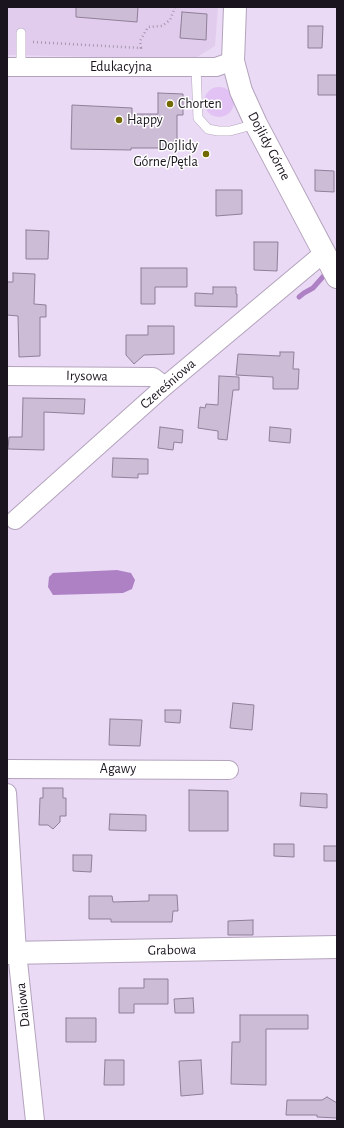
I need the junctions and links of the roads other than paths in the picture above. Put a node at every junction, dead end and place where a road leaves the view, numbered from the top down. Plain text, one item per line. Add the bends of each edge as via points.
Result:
1 (235, 7) edge
2 (20, 33) dead end
3 (234, 61) junction
4 (14, 67) edge
5 (188, 67) junction
6 (256, 124) junction
7 (325, 252) junction
8 (337, 277) edge
9 (7, 376) edge
10 (165, 386) junction
11 (15, 520) dead end
12 (7, 769) edge
13 (230, 770) dead end
14 (7, 793) edge
15 (337, 947) edge
16 (12, 952) edge
17 (35, 1121) edge

1 - 3 street, Dojlidy Górne
2 - 4 lane
3 - 5 street, Edukacyjna via 216,67
3 - 6 street, Dojlidy Górne via 241,91
4 - 5 street, Edukacyjna
5 - 6 lane via 198,118 208,129 230,131
6 - 7 street, Dojlidy Górne
7 - 8 street, Dojlidy Górne
7 - 10 street, Czereśniowa
9 - 10 street, Irysowa via 153,377
10 - 11 street, Czereśniowa
12 - 13 street, Agawy
14 - 16 street, Daliowa
15 - 16 street, Grabowa
16 - 17 street, Daliowa

